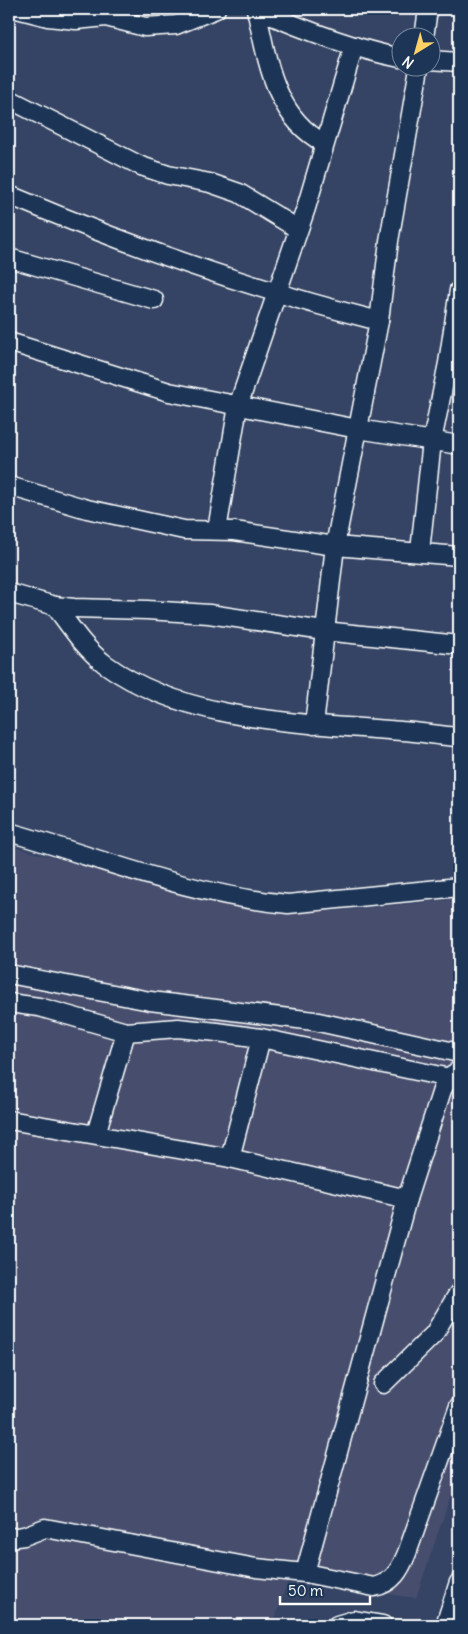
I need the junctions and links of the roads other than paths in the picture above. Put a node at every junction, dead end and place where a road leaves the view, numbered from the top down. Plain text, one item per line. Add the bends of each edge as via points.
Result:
1 (17, 9) edge
2 (216, 9) edge
3 (256, 9) edge
4 (428, 9) edge
5 (425, 28) edge
6 (354, 46) junction
7 (390, 55) edge
8 (440, 61) edge
9 (459, 62) edge
10 (417, 78) edge
11 (9, 99) edge
12 (324, 143) junction
13 (9, 195) edge
14 (298, 229) junction
15 (9, 258) edge
16 (459, 290) edge
17 (276, 294) junction
18 (154, 300) dead end
19 (379, 321) junction
20 (9, 342) edge
21 (238, 406) junction
22 (358, 429) junction
23 (432, 440) junction
24 (459, 445) edge
25 (9, 486) edge
26 (216, 530) junction
27 (336, 546) junction
28 (420, 551) junction
29 (459, 556) edge
30 (9, 594) edge
31 (55, 606) junction
32 (324, 631) junction
33 (459, 645) edge
34 (314, 725) junction
35 (459, 737) edge
36 (9, 832) edge
37 (459, 887) edge
38 (9, 974) edge
39 (9, 1003) edge
40 (126, 1032) junction
41 (261, 1038) junction
42 (459, 1053) edge
43 (456, 1076) edge
44 (9, 1120) edge
45 (96, 1134) junction
46 (230, 1158) junction
47 (406, 1199) junction
48 (459, 1292) edge
49 (384, 1384) dead end
50 (459, 1406) edge
51 (9, 1538) edge
52 (305, 1573) junction
53 (459, 1582) edge
54 (337, 1625) edge
55 (382, 1625) edge
56 (444, 1625) edge

1 - 2 street via 76,20 106,18 145,28 176,25
3 - 6 street
3 - 12 street via 275,88 297,121
4 - 5 street
6 - 7 street
6 - 12 street
8 - 9 street
10 - 19 street via 389,241
11 - 14 street via 141,166 239,193
12 - 14 street
13 - 17 street via 140,248
14 - 17 street
15 - 18 street
16 - 23 street
17 - 19 street
17 - 21 street
19 - 22 street
20 - 21 street via 169,392
21 - 22 street
21 - 26 street
22 - 23 street
22 - 27 street
23 - 24 street
23 - 28 street
25 - 26 street via 87,509 172,528
26 - 27 street
27 - 28 street
27 - 32 street
28 - 29 street
30 - 31 street
31 - 32 street via 209,614
31 - 34 street via 85,646 100,660 162,694 216,710
32 - 33 street
32 - 34 street
34 - 35 street
36 - 37 street via 171,881 238,898 270,902 288,904
38 - 42 street via 150,1000 314,1021
39 - 40 street via 39,1007
40 - 41 street via 178,1028
40 - 45 street
41 - 43 street
41 - 46 street
43 - 47 street via 442,1090
44 - 45 street
45 - 46 street
46 - 47 street
47 - 52 street
48 - 49 street via 434,1334
50 - 52 street via 407,1553 395,1575 374,1587
51 - 52 street via 45,1528 256,1568
53 - 56 street
54 - 55 street via 354,1620

